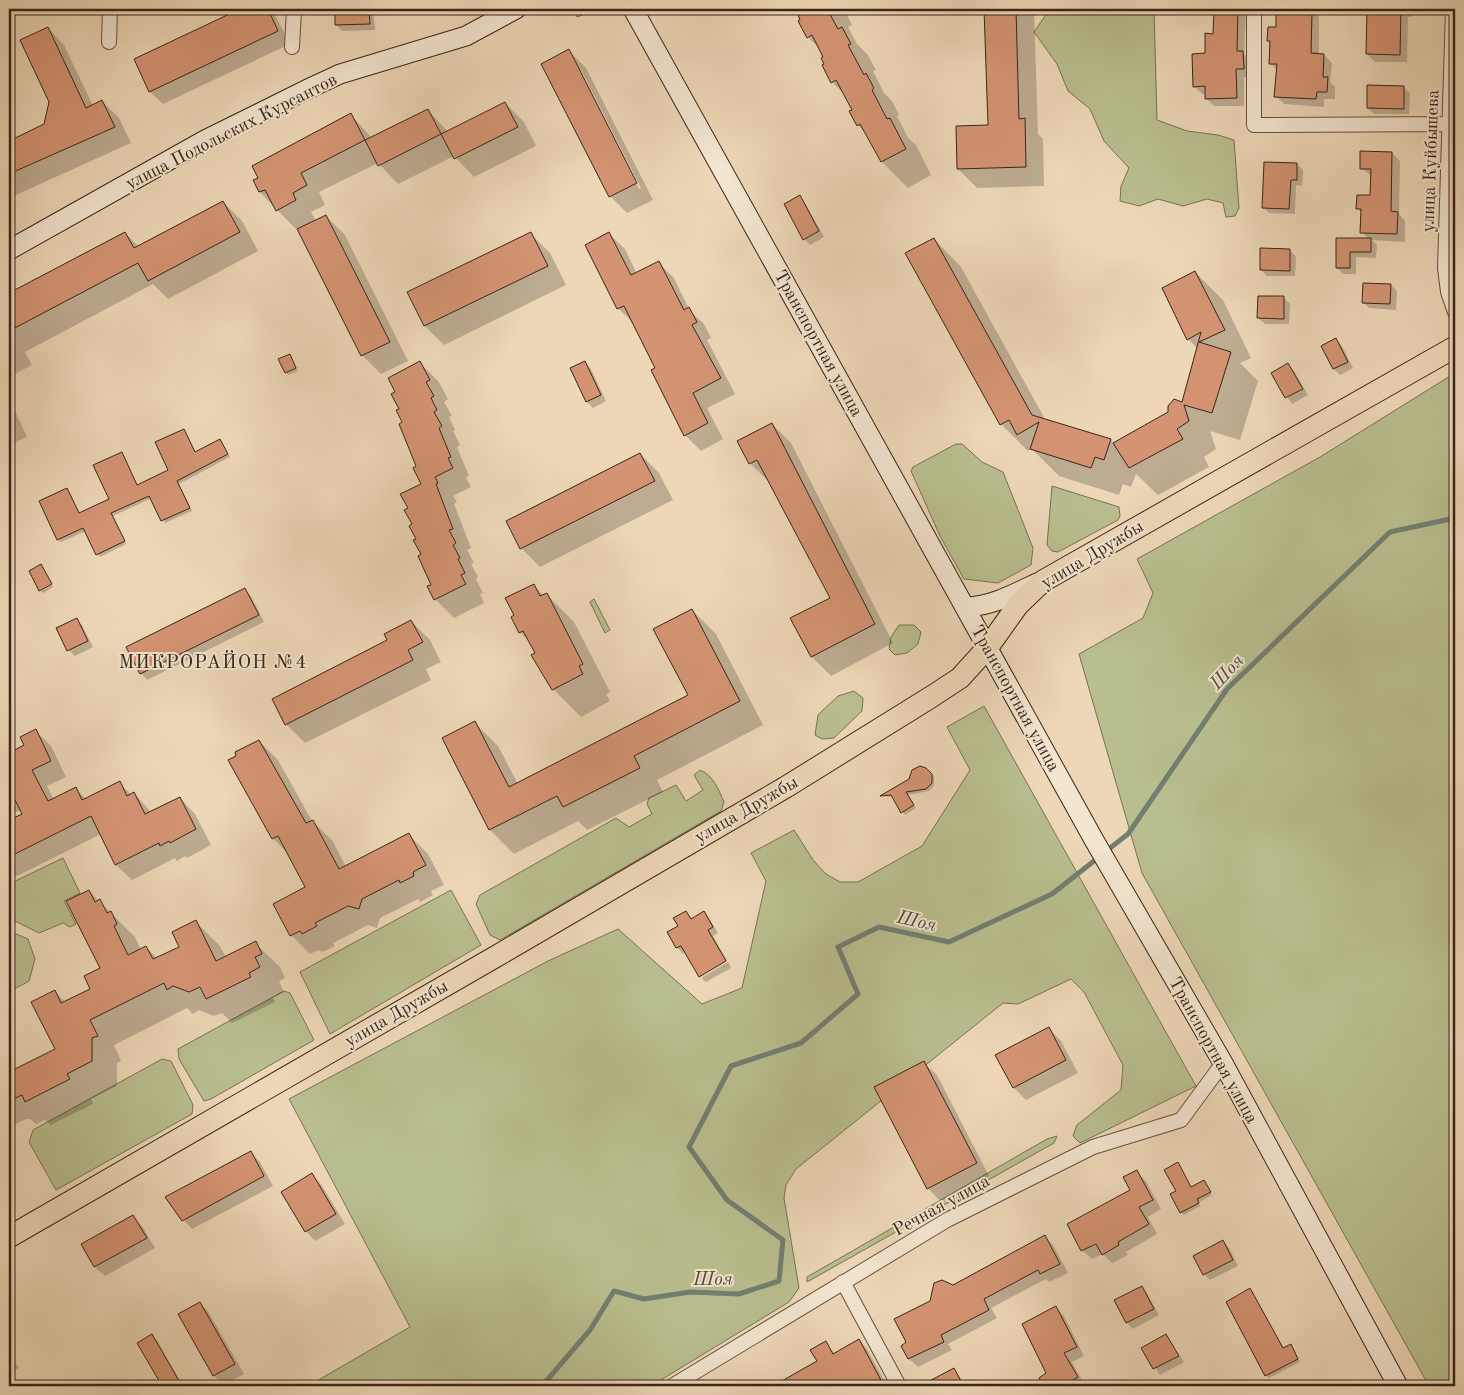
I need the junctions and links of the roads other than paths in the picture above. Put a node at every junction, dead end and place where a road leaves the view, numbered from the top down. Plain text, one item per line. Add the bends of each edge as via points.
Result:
1 (110, 9) edge
2 (294, 9) edge
3 (516, 9) edge
4 (633, 9) edge
5 (1254, 9) edge
6 (1453, 9) edge
7 (109, 42) dead end
8 (292, 47) dead end
9 (1452, 124) edge
10 (9, 250) edge
11 (1455, 312) edge
12 (1455, 347) edge
13 (1043, 581) junction
14 (966, 606) junction
15 (988, 647) junction
16 (1222, 1063) junction
17 (9, 1237) edge
18 (844, 1282) junction
19 (672, 1386) edge
20 (899, 1386) edge
21 (1398, 1386) edge

1 - 7 street
2 - 8 street
3 - 10 street, улица Подольских Курсантов via 466,36 340,74 312,87 205,140
4 - 14 street, Транспортная улица
5 - 9 street via 1254,125
6 - 9 street, улица Куйбышева
9 - 11 street, улица Куйбышева via 1445,268
12 - 13 main road, улица Дружбы
13 - 14 street via 1001,600
13 - 15 main road, улица Дружбы via 1018,605
14 - 15 street, Транспортная улица
15 - 16 street, Транспортная улица
15 - 17 main road, улица Дружбы via 960,678 786,787
16 - 18 street, Речная улица via 1181,1120 1093,1147 947,1220
16 - 21 street, Транспортная улица
18 - 19 street, Речная улица
18 - 20 street

